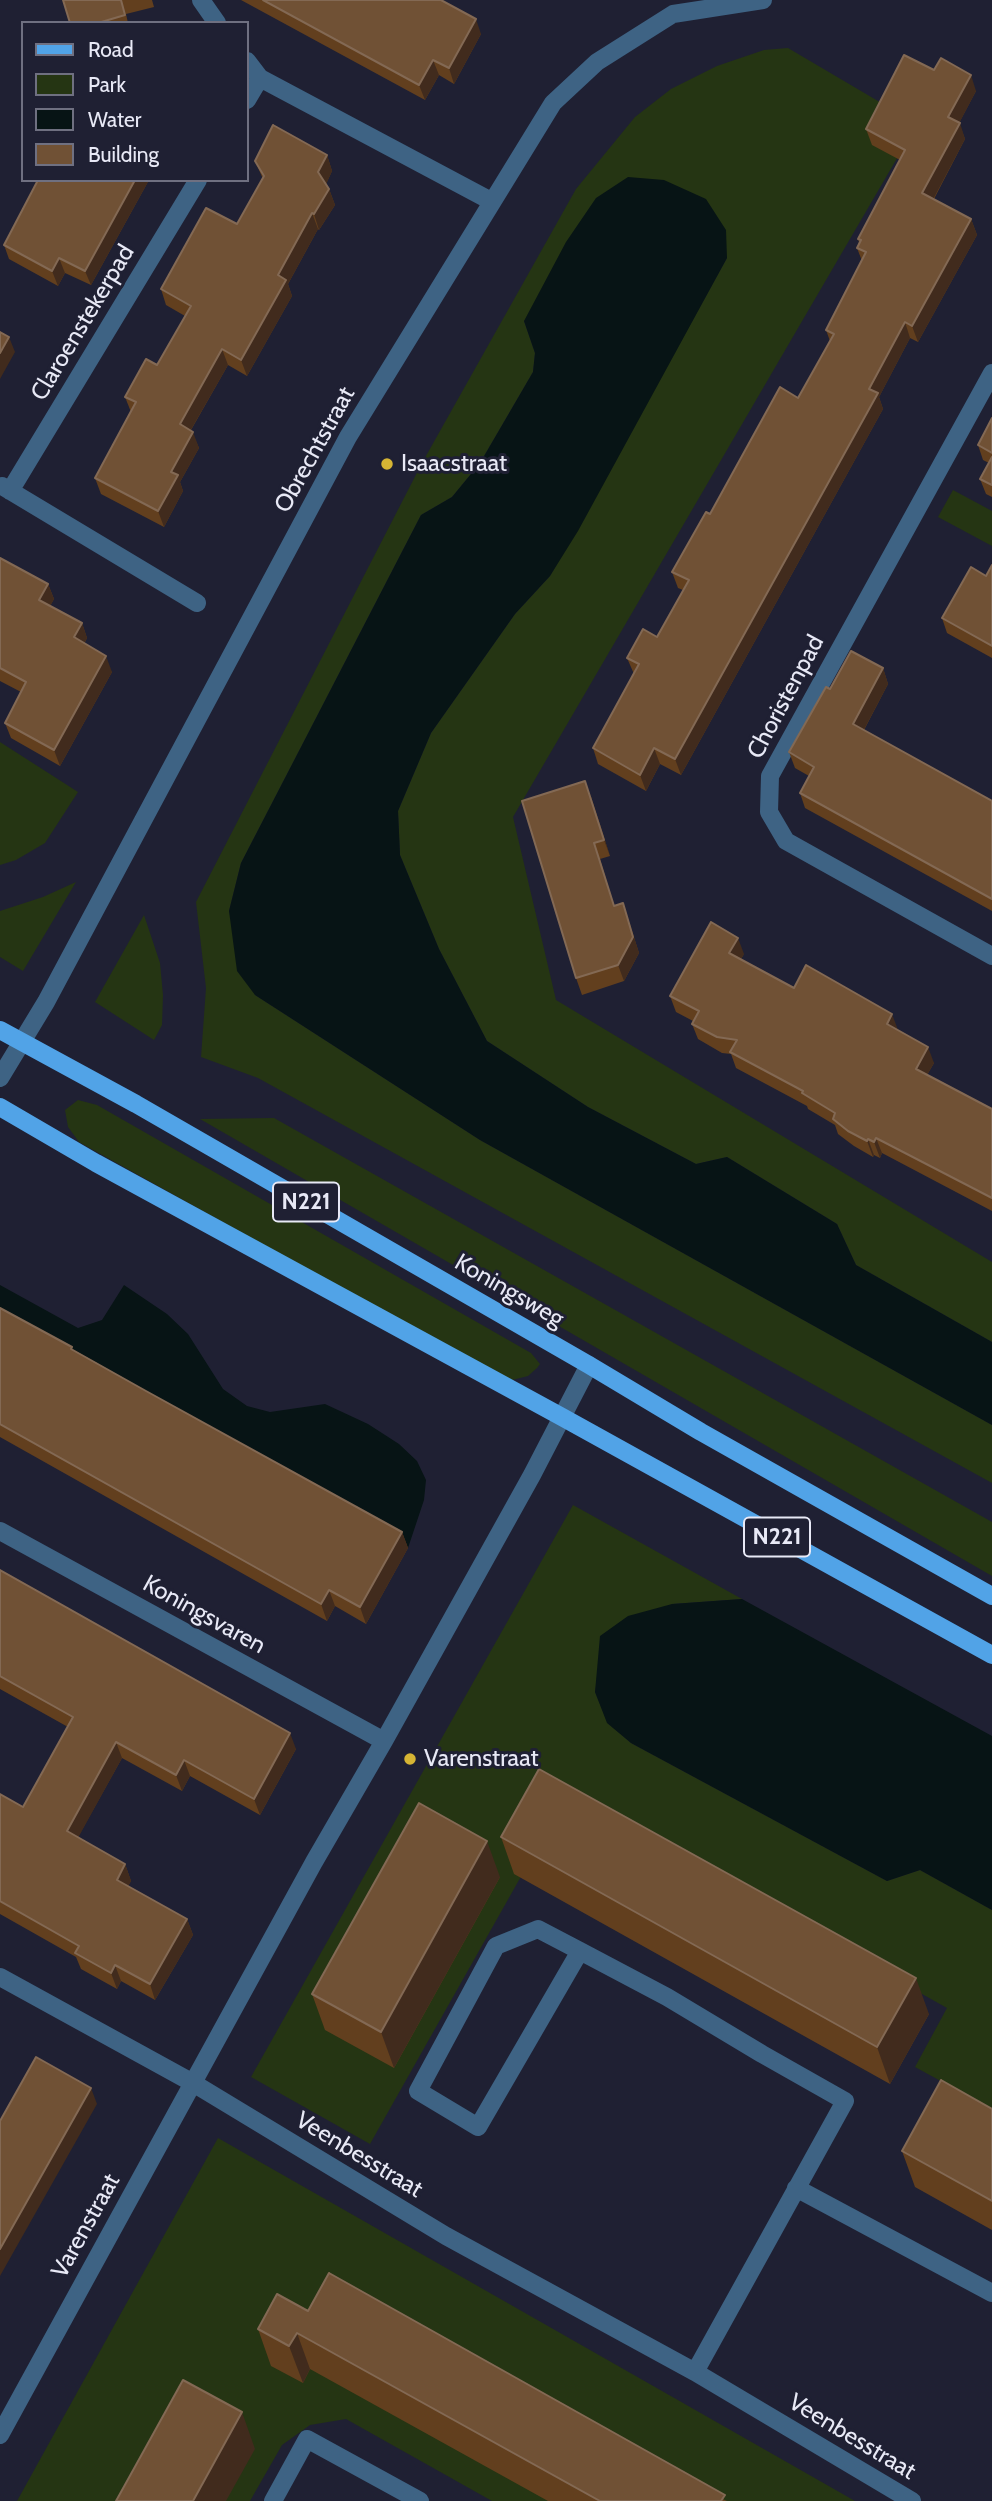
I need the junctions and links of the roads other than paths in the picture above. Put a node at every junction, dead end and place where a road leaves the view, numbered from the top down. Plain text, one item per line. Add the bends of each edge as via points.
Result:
1 (201, 0) edge
2 (763, 0) edge
3 (216, 21) edge
4 (248, 62) edge
5 (260, 78) junction
6 (248, 98) edge
7 (197, 182) edge
8 (491, 201) junction
9 (992, 373) edge
10 (5, 488) edge
11 (197, 603) dead end
12 (992, 956) edge
13 (0, 1030) edge
14 (21, 1041) junction
15 (0, 1078) edge
16 (0, 1107) edge
17 (589, 1365) junction
18 (562, 1417) junction
19 (0, 1531) edge
20 (992, 1596) edge
21 (992, 1655) edge
22 (384, 1741) junction
23 (580, 1951) junction
24 (0, 1977) edge
25 (193, 2083) junction
26 (796, 2188) junction
27 (992, 2293) edge
28 (695, 2372) junction
29 (0, 2435) edge
30 (273, 2501) edge
31 (420, 2501) edge
32 (912, 2501) edge

1 - 3 street
2 - 8 street, Obrechtstraat via 673,14 597,62 553,103
4 - 5 street
5 - 6 street
5 - 8 street
7 - 10 street, Claroenstekerpad
8 - 14 street, Obrechtstraat via 348,437
9 - 12 street, Choristenpad via 770,776 769,812 786,841
10 - 11 street, Claroenstekerpad
13 - 14 main road, Koningsweg / N221
14 - 15 street, Obrechtstraat
14 - 17 main road, Koningsweg / N221
16 - 18 main road, N221
17 - 18 street, Varenstraat
17 - 20 main road, Koningsweg / N221
18 - 21 main road, N221
18 - 22 street, Varenstraat
19 - 22 street, Koningsvaren
22 - 25 street, Varenstraat
23 - 23 street via 478,2127 418,2091 496,1946 538,1929
23 - 26 street via 845,2101
24 - 25 street, Veenbesstraat
25 - 28 street, Veenbesstraat via 446,2236
25 - 29 street, Varenstraat
26 - 27 street
26 - 28 street
28 - 32 street, Veenbesstraat
30 - 31 street via 307,2439

